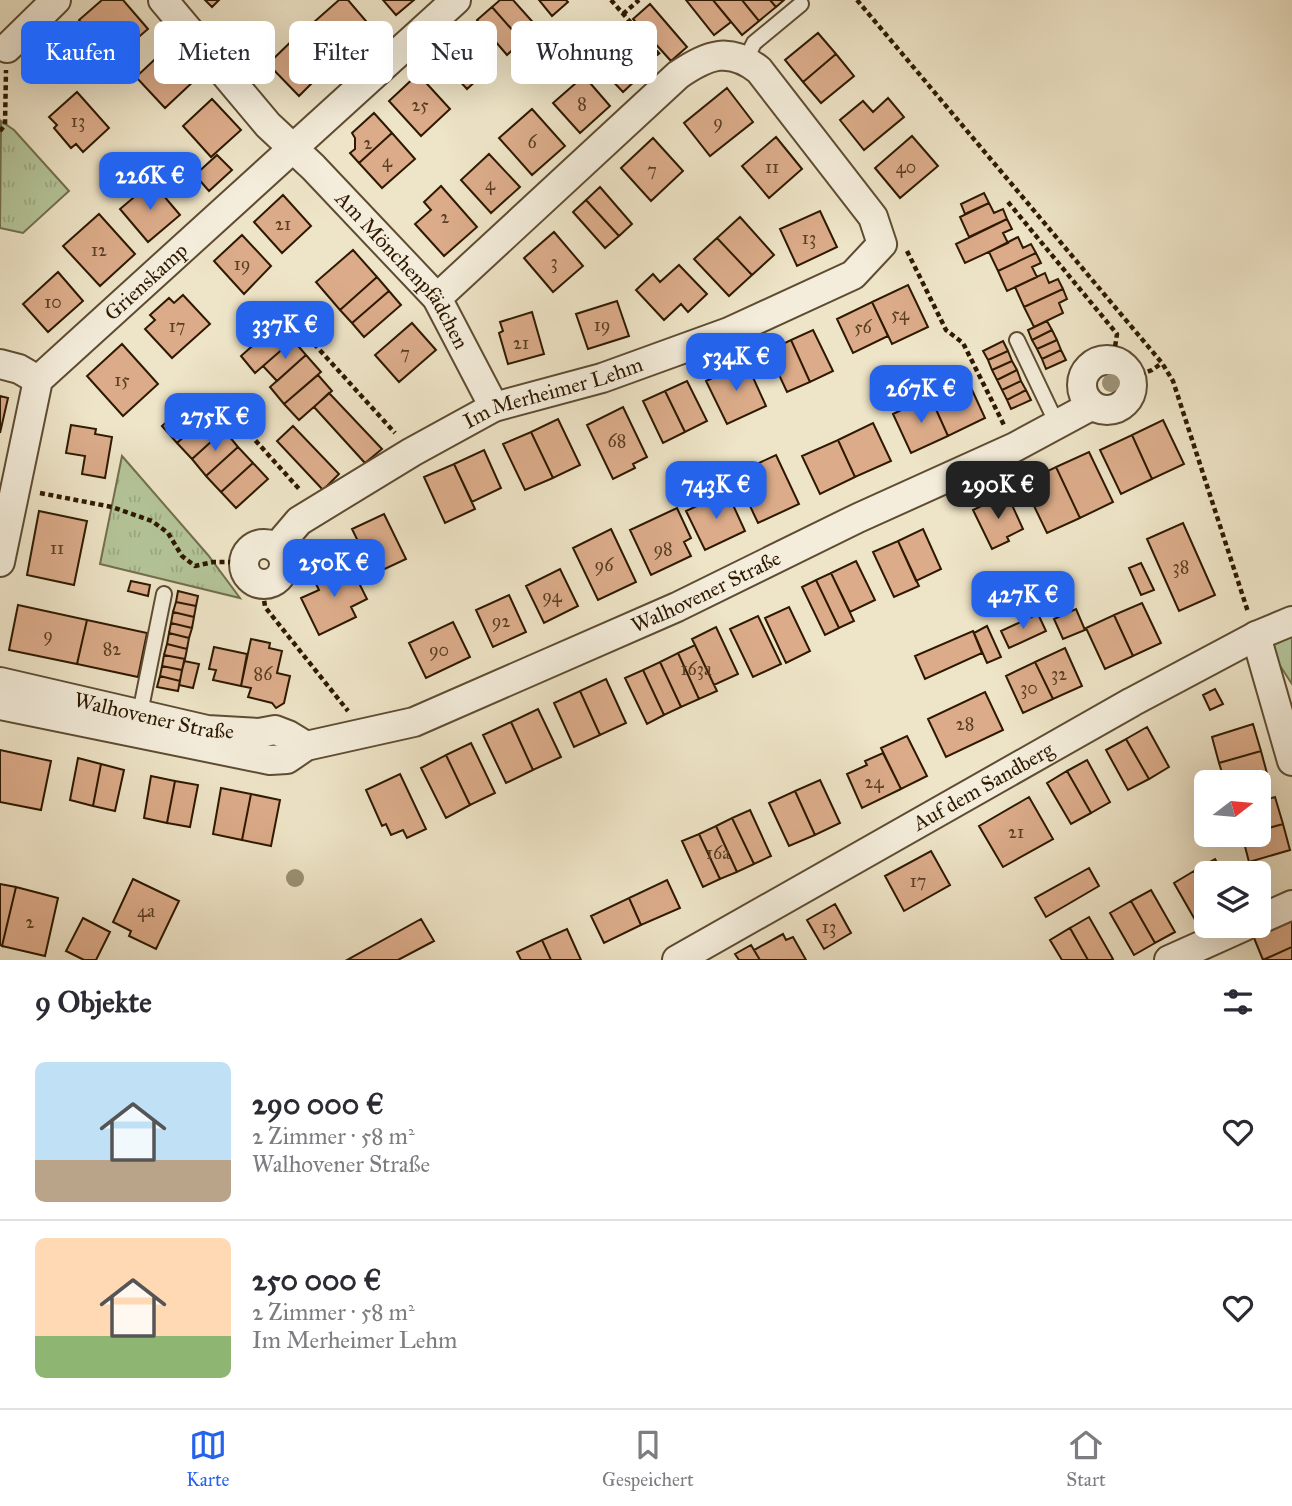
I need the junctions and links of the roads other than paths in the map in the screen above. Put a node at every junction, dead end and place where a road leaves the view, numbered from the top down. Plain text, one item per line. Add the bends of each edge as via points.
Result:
1 (56, 0) edge
2 (163, 0) edge
3 (456, 0) edge
4 (801, 4) dead end
5 (6, 48) road end
6 (746, 60) junction
7 (294, 148) junction
8 (437, 298) junction
9 (1017, 340) dead end
10 (0, 364) edge
11 (38, 380) junction
12 (1091, 405) junction
13 (494, 407) junction
14 (1058, 424) junction
15 (276, 548) junction
16 (0, 562) edge
17 (164, 594) dead end
18 (1292, 621) edge
19 (1256, 636) junction
20 (0, 682) edge
21 (0, 705) edge
22 (138, 724) junction
23 (1287, 727) edge
24 (1292, 761) edge
25 (1292, 905) edge
26 (1271, 914) edge
27 (1218, 938) edge
28 (677, 960) edge
29 (1169, 960) edge

1 - 5 street
2 - 7 street, Am Mönchenpfädchen via 268,125
3 - 7 street, Grienskamp
4 - 6 lane via 754,43
6 - 8 street via 730,54 714,56 678,75
6 - 13 street, Im Merheimer Lehm via 759,70 873,217 881,244 853,275 729,332 602,378
7 - 8 street, Am Mönchenpfädchen
7 - 11 street, Grienskamp
8 - 13 street, Am Mönchenpfädchen
9 - 14 lane
10 - 11 street
11 - 16 street
12 - 12 street, Walhovener Straße via 1108,411 1130,397 1123,369 1098,361 1084,373 1083,393
12 - 14 street, Walhovener Straße
13 - 15 street, Im Merheimer Lehm via 299,521
14 - 22 street, Walhovener Straße via 677,607 414,722 306,746 287,759 270,760
15 - 15 street via 284,559 283,572 274,582 262,584 251,579 245,568 251,550 256,546
17 - 22 lane
18 - 19 street, Auf dem Sandberg
19 - 23 street
19 - 28 street, Auf dem Sandberg
20 - 22 street, Walhovener Straße
21 - 22 street, Walhovener Straße
23 - 24 street
25 - 26 street
27 - 29 street

